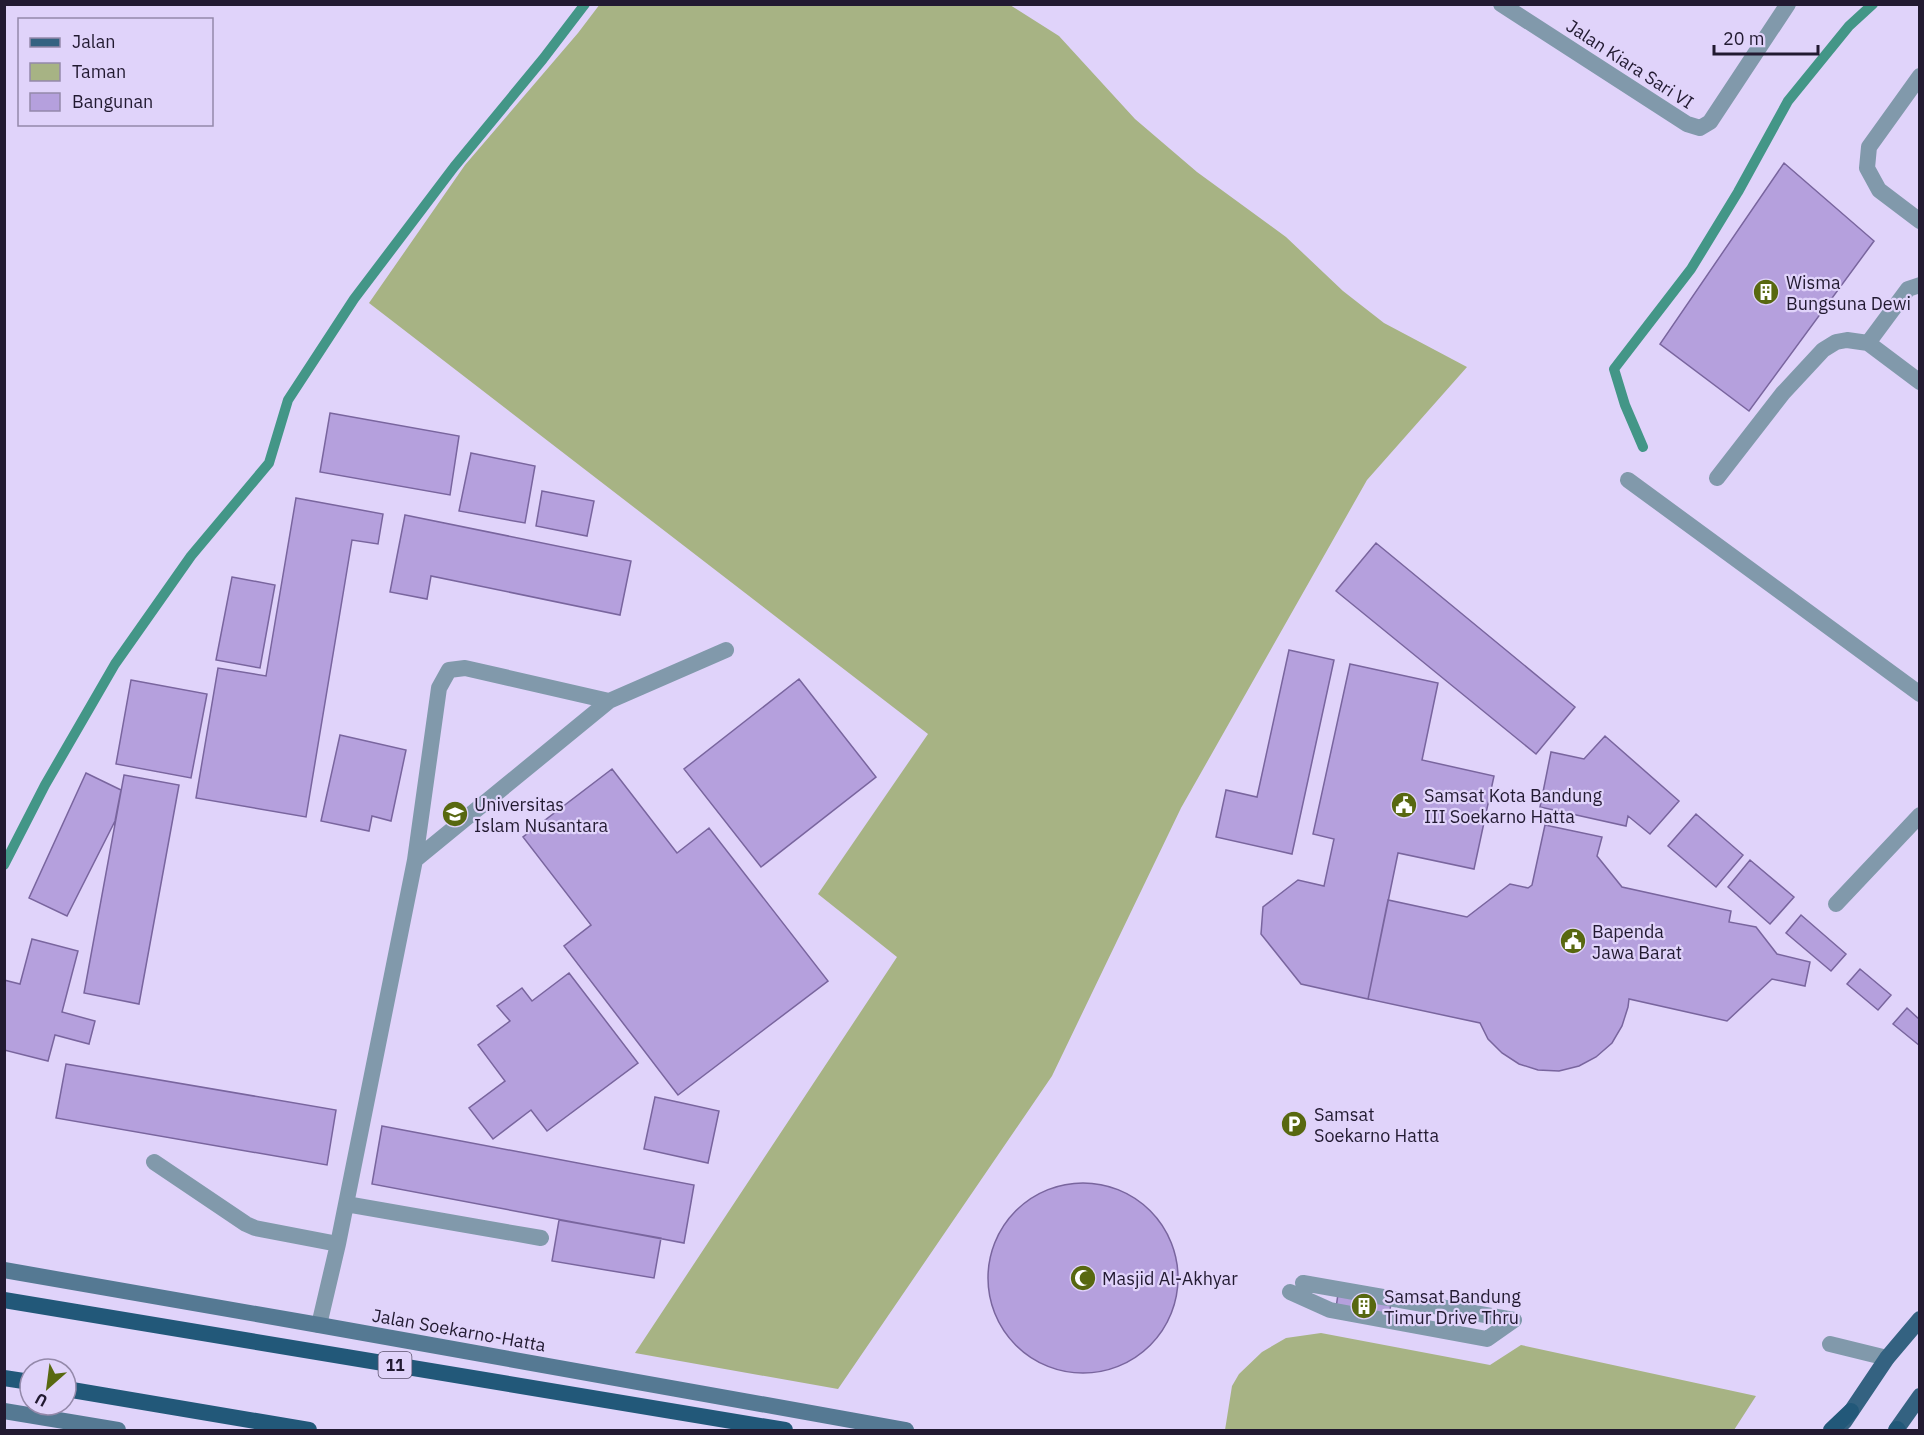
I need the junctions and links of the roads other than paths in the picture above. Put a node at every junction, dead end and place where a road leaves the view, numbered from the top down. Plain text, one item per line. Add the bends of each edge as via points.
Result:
1 (1501, 4) edge
2 (1788, 4) edge
3 (1920, 76) edge
4 (1920, 221) edge
5 (1920, 285) edge
6 (1868, 343) junction
7 (1920, 382) edge
8 (1717, 478) dead end
9 (1628, 480) dead end
10 (726, 650) dead end
11 (1920, 694) edge
12 (609, 701) junction
13 (1920, 814) edge
14 (415, 860) junction
15 (1836, 904) dead end
16 (153, 1162) dead end
17 (346, 1204) junction
18 (541, 1238) dead end
19 (338, 1244) junction
20 (4, 1270) edge
21 (1296, 1288) joint
22 (4, 1300) edge
23 (1920, 1319) edge
24 (319, 1325) junction
25 (1830, 1344) dead end
26 (1887, 1358) junction
27 (78, 1391) edge
28 (1920, 1396) edge
29 (4, 1411) edge
30 (1851, 1411) junction
31 (1897, 1430) edge
32 (118, 1431) edge
33 (309, 1431) edge
34 (785, 1431) edge
35 (906, 1431) edge
36 (1831, 1431) edge
37 (1838, 1431) edge

1 - 2 street, Jalan Kiara Sari VI via 1687,124 1700,128 1710,122
3 - 4 street via 1869,147 1867,168 1879,190
5 - 6 street via 1908,289
6 - 7 street
6 - 8 street via 1847,340 1823,350 1783,393
9 - 11 street
10 - 12 street
12 - 14 street
12 - 14 street via 465,668 449,670 439,688
13 - 15 street
14 - 17 street
16 - 19 street via 255,1228
17 - 18 street
17 - 19 street
19 - 24 street
20 - 24 main road, Jalan Soekarno-Hatta
21 - 21 street via 1330,1310 1487,1340 1514,1320
22 - 34 highway, 11
23 - 26 main road
24 - 35 main road, Jalan Soekarno-Hatta
25 - 26 street
26 - 30 main road
27 - 33 highway
28 - 31 main road
29 - 32 main road
30 - 36 highway
30 - 37 main road

